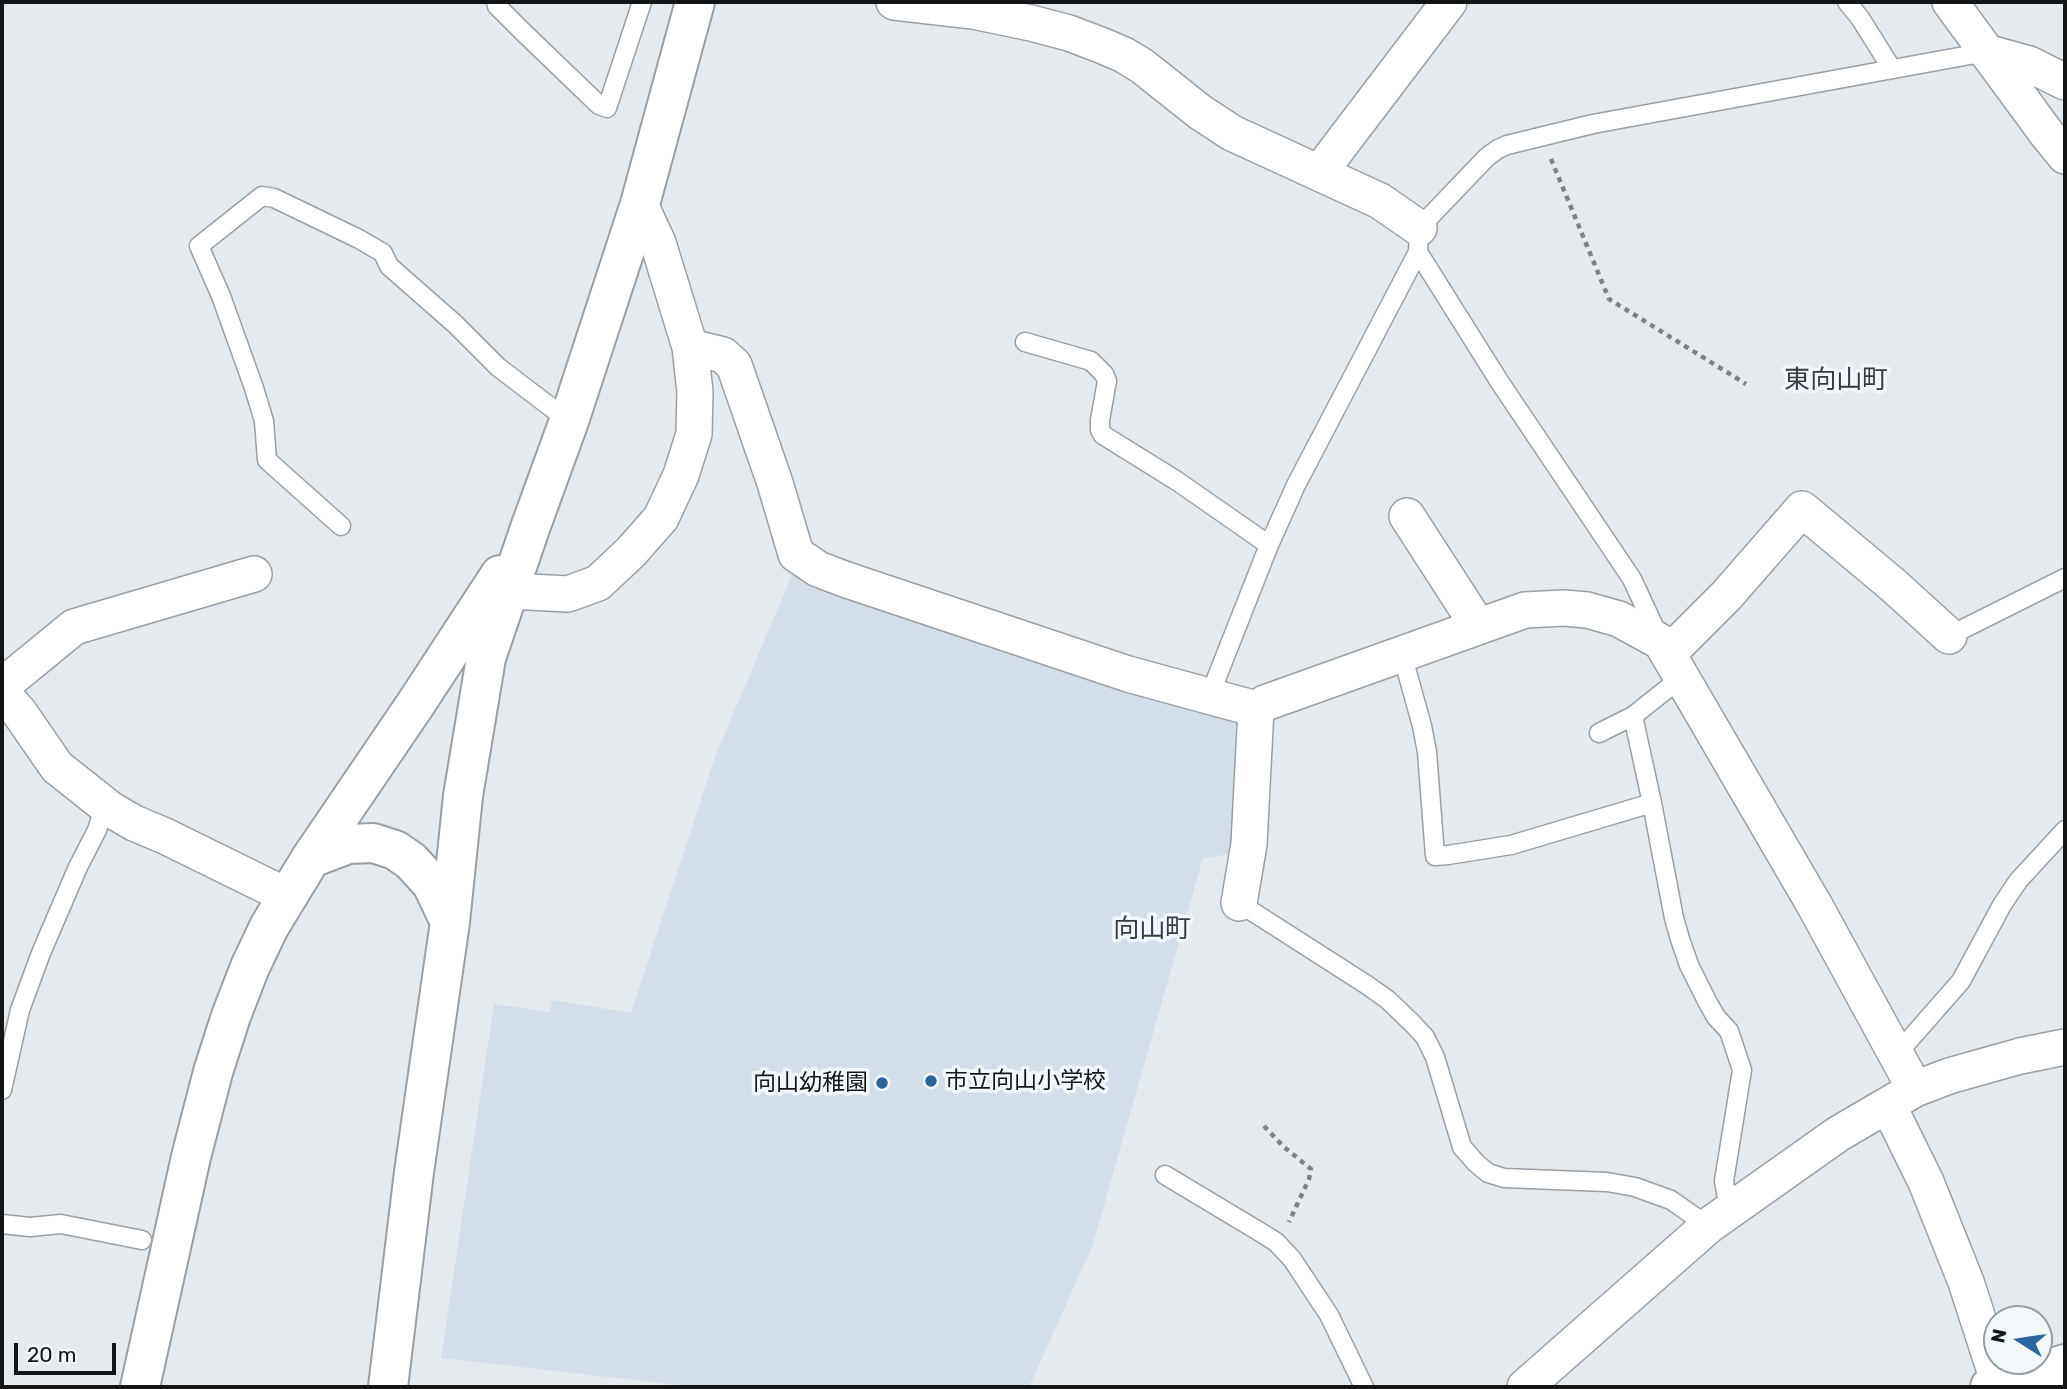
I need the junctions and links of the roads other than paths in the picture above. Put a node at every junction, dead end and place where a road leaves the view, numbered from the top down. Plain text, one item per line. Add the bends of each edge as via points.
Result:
1 (496, 2) edge
2 (642, 2) edge
3 (684, 2) edge
4 (695, 2) edge
5 (707, 2) edge
6 (894, 2) edge
7 (1449, 2) edge
8 (1847, 2) edge
9 (1950, 2) edge
10 (1986, 52) junction
11 (1892, 69) junction
12 (2065, 82) edge
13 (670, 92) junction
14 (2065, 156) edge
15 (1319, 173) junction
16 (640, 204) junction
17 (1418, 240) junction
18 (1025, 342) dead end
19 (690, 347) junction
20 (569, 421) junction
21 (1407, 516) dead end
22 (341, 526) dead end
23 (529, 531) junction
24 (1269, 545) junction
25 (254, 574) dead end
26 (2065, 578) edge
27 (510, 591) junction
28 (1475, 628) junction
29 (1949, 636) joint
30 (1402, 654) junction
31 (1670, 658) junction
32 (3, 685) edge
33 (1209, 696) junction
34 (1256, 709) junction
35 (1633, 716) junction
36 (1599, 733) dead end
37 (1652, 803) junction
38 (105, 806) junction
39 (2065, 830) edge
40 (311, 858) junction
41 (287, 896) junction
42 (1239, 903) joint
43 (450, 922) junction
44 (2065, 1047) edge
45 (1896, 1055) junction
46 (2, 1090) edge
47 (1901, 1097) junction
48 (1165, 1175) dead end
49 (1719, 1218) junction
50 (2, 1224) edge
51 (142, 1240) dead end
52 (2065, 1364) edge
53 (1996, 1386) edge
54 (140, 1387) edge
55 (388, 1387) edge
56 (1364, 1387) edge
57 (1525, 1387) edge

1 - 2 lane via 523,33 607,108
3 - 13 street
4 - 13 street
5 - 13 street
6 - 15 street via 1031,23 1103,46 1142,66 1233,134
7 - 15 street
8 - 11 lane
9 - 10 street
10 - 11 lane
10 - 12 street via 2029,64
10 - 14 street
11 - 17 lane via 1607,122 1498,149
13 - 16 street
15 - 17 street via 1380,201
16 - 19 street via 658,243
16 - 20 street
17 - 24 lane
17 - 31 lane via 1499,381 1632,579
18 - 24 lane via 1091,361 1107,382 1100,420 1103,435
19 - 27 street via 694,434 661,518 598,583 568,594
19 - 33 street via 723,355 734,365 796,554 818,569 1128,674
20 - 22 lane via 498,367 389,266 383,253 262,196 200,246 254,388 264,421 267,460
20 - 23 street
21 - 28 street
23 - 27 street
23 - 40 street
24 - 33 lane
25 - 32 street via 74,627
26 - 29 lane
27 - 43 street via 486,658 463,796
28 - 30 street
28 - 31 street via 1525,610 1587,610 1619,619
29 - 31 street via 1802,509
30 - 34 street
30 - 37 lane via 1422,726 1435,856 1511,845
31 - 35 lane
31 - 45 street
32 - 38 street via 57,767
33 - 34 street
34 - 42 street via 1249,844
35 - 36 lane
35 - 37 lane
37 - 49 lane via 1680,939 1708,1003 1729,1031 1742,1070
38 - 41 street
38 - 46 lane via 24,998
39 - 45 lane via 2018,881 1961,981
40 - 41 street
40 - 43 street via 348,844 373,843 396,850 432,884
41 - 54 street via 250,967 214,1072
42 - 49 lane via 1367,985 1413,1024 1435,1057 1462,1147 1488,1172 1504,1178 1635,1187
43 - 55 street
44 - 47 street via 1949,1076
45 - 47 street
47 - 49 street via 1838,1134
47 - 53 street via 1926,1182 1966,1282
48 - 56 lane via 1278,1245 1329,1315
49 - 57 street
50 - 51 lane via 61,1224
52 - 53 street

